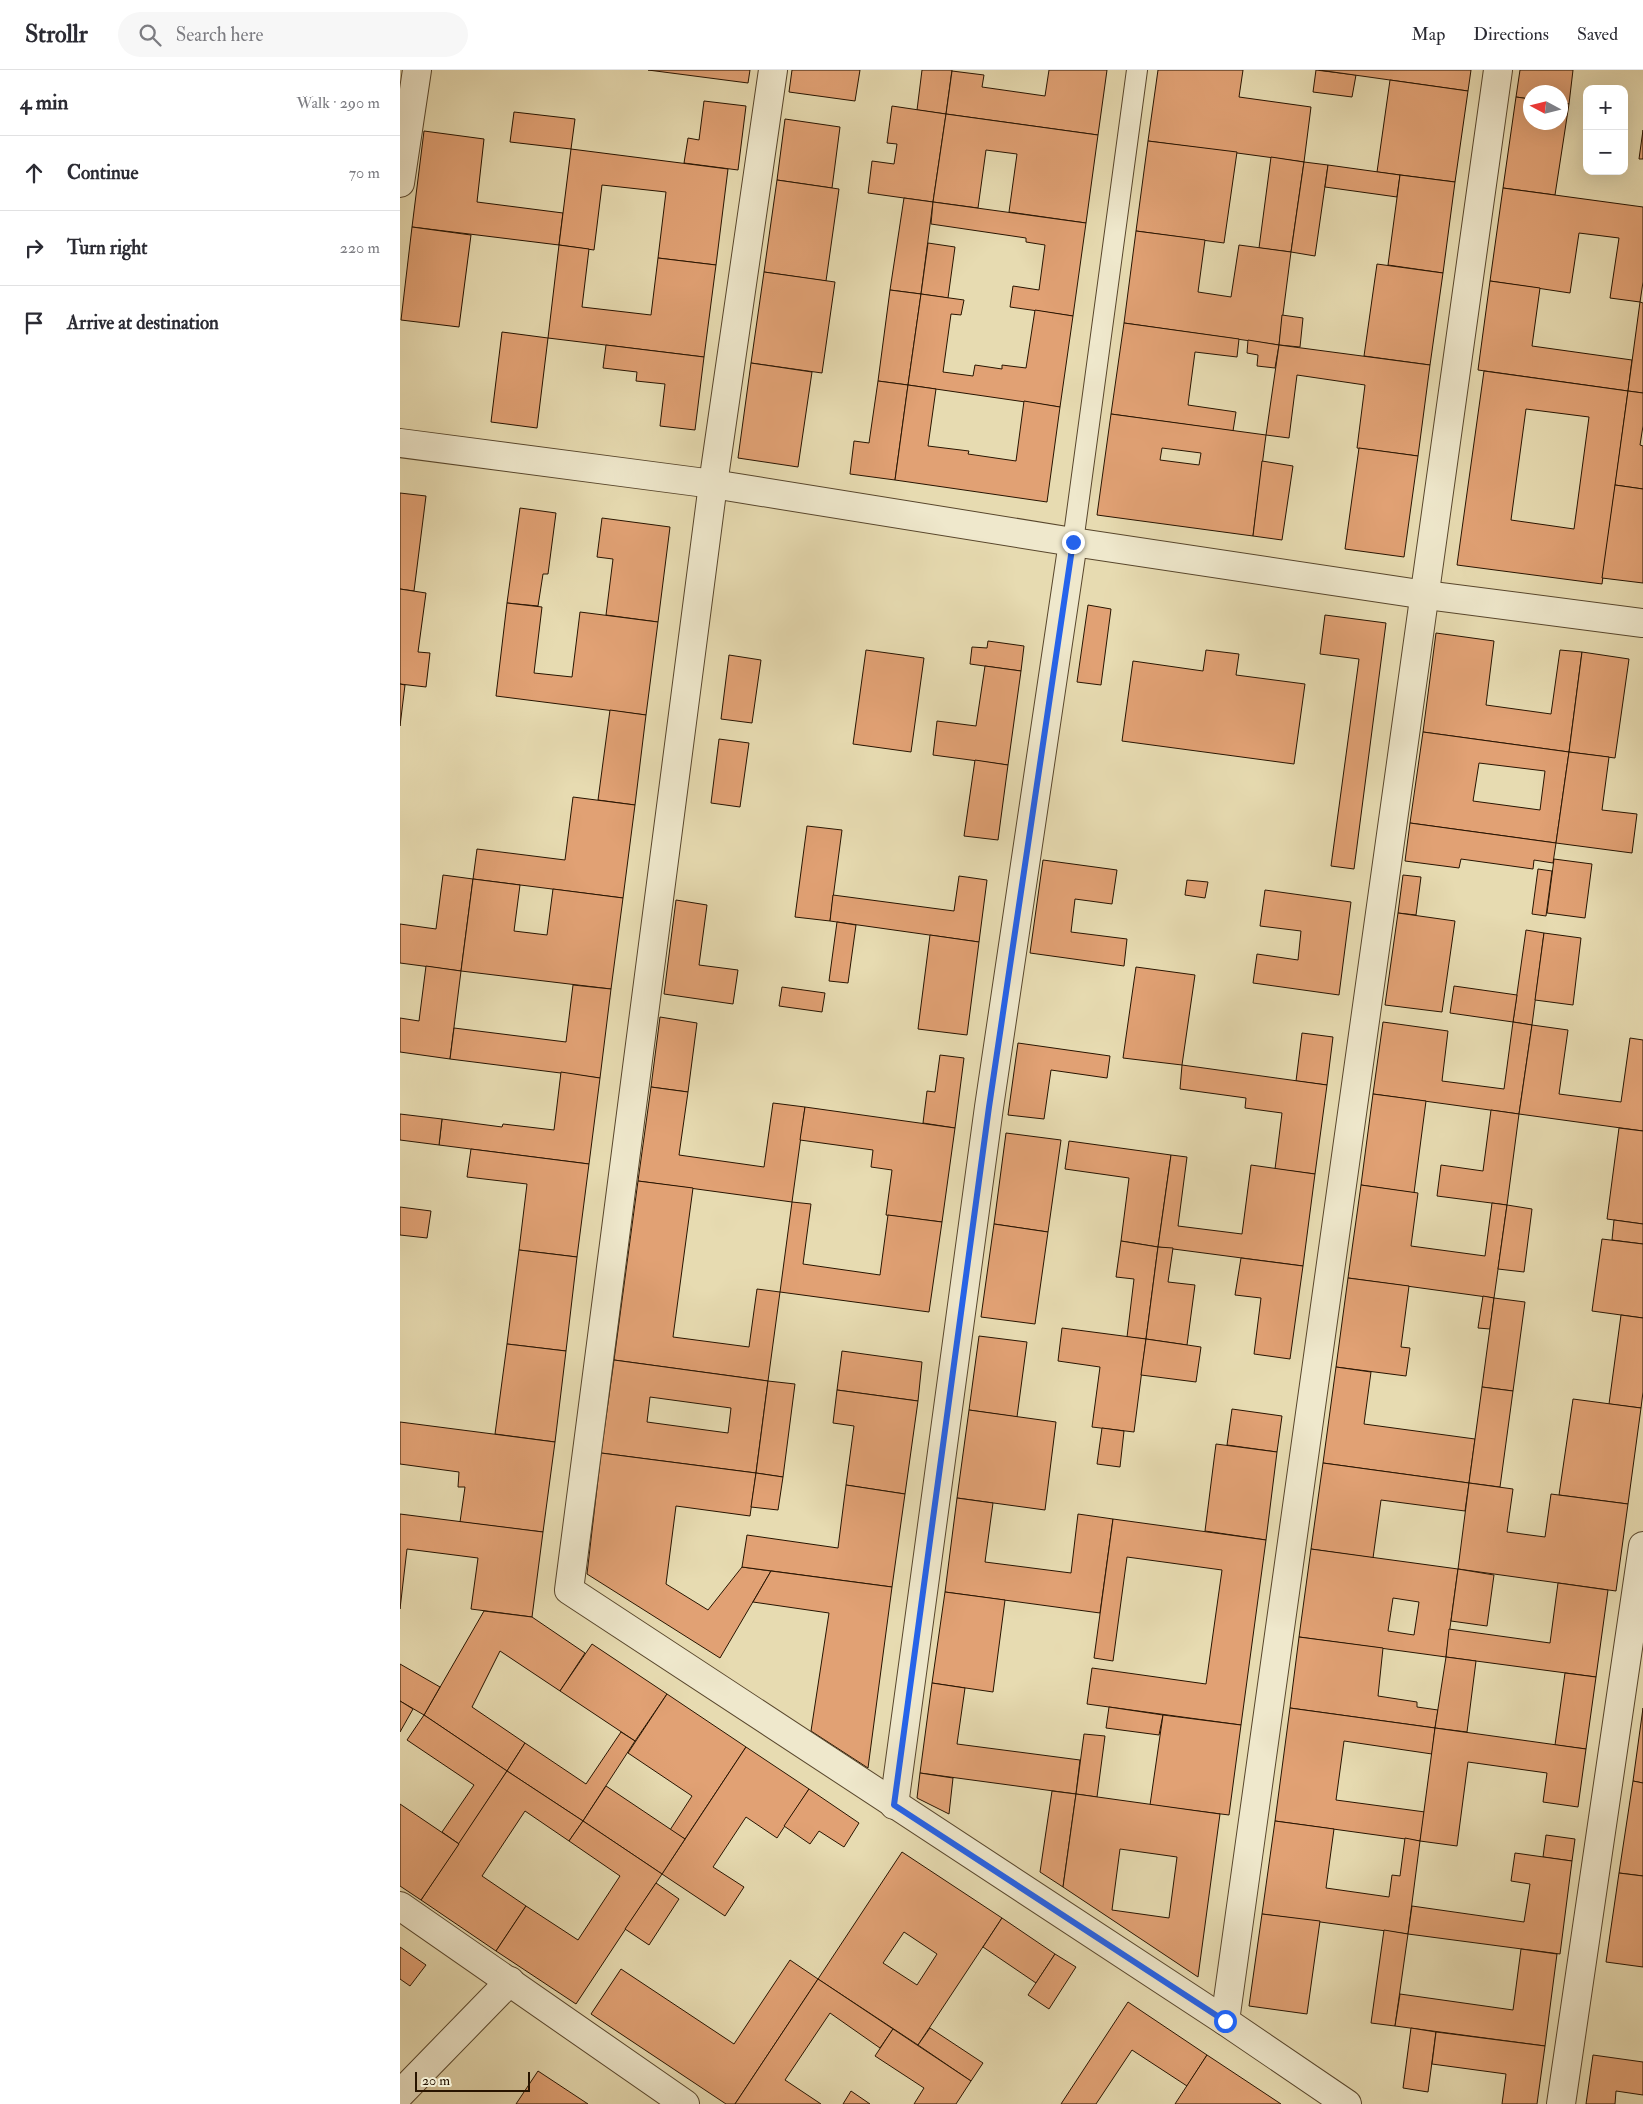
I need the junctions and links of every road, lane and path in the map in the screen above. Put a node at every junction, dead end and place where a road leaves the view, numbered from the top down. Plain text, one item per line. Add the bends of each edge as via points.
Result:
1 (417, 70) edge
2 (773, 70) edge
3 (1137, 70) edge
4 (1498, 70) edge
5 (400, 183) edge
6 (400, 443) edge
7 (713, 484) junction
8 (1073, 542) junction
9 (1426, 595) junction
10 (1643, 623) edge
11 (1643, 1546) edge
12 (894, 1805) junction
13 (400, 1906) edge
14 (510, 1980) junction
15 (1225, 2021) junction
16 (400, 2094) edge
17 (685, 2104) edge
18 (1347, 2104) edge
19 (1561, 2104) edge

1 - 5 street
2 - 7 street
3 - 8 lane
4 - 9 street
6 - 7 street
7 - 8 street
7 - 12 street via 569,1590
8 - 9 street
8 - 12 street via 989,1107
9 - 10 street
9 - 15 street
11 - 19 street
12 - 15 street
13 - 14 street
14 - 16 street
14 - 17 street
15 - 18 street

